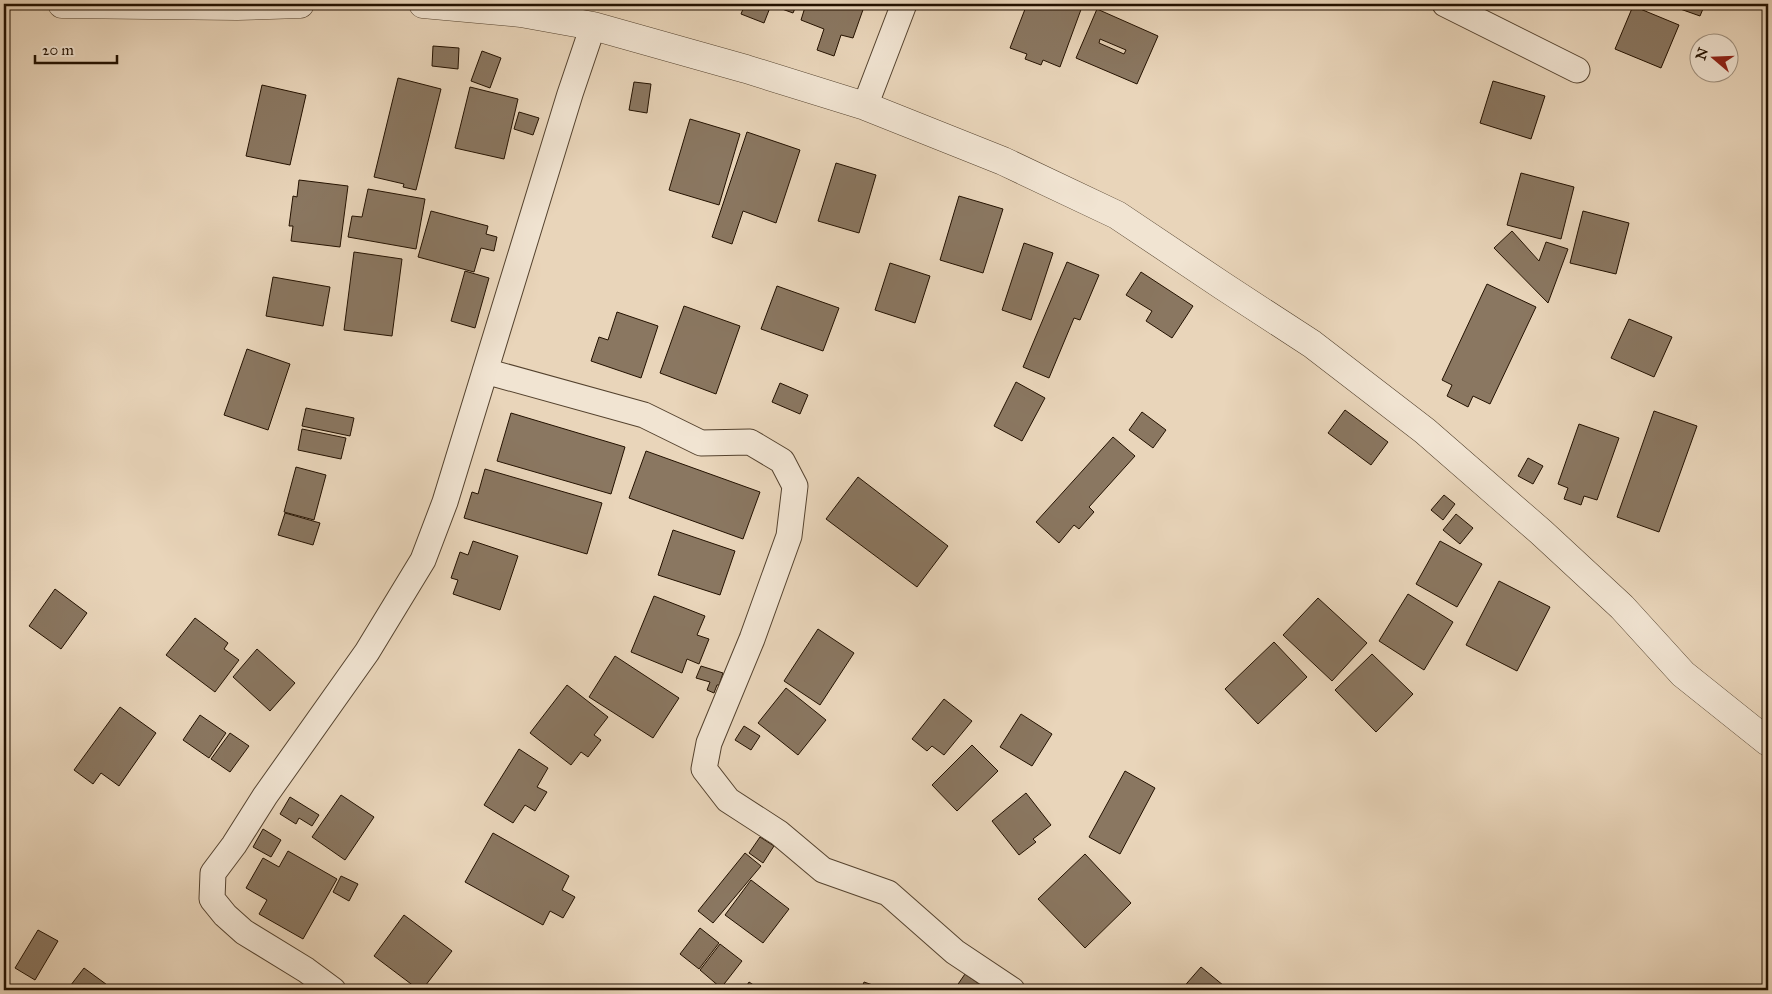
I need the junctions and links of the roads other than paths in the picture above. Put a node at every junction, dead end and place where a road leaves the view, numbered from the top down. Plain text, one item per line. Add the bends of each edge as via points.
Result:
1 (62, 4) edge
2 (300, 4) edge
3 (423, 4) edge
4 (904, 4) edge
5 (1445, 4) edge
6 (523, 9) edge
7 (593, 26) junction
8 (1577, 70) dead end
9 (865, 106) junction
10 (485, 371) junction
11 (1768, 742) edge
12 (333, 990) edge
13 (1012, 990) edge

1 - 2 street
3 - 6 street
4 - 9 street
5 - 8 street
6 - 7 street
7 - 9 street
7 - 10 street
9 - 11 street via 1003,162 1117,215 1312,344 1440,444 1541,532 1622,607 1683,674
10 - 12 street via 445,502 423,560 367,652 213,872 212,899 225,915 244,932
10 - 13 street via 644,415 701,443 750,442 782,461 795,486 789,536 709,744 704,769 728,800 779,833 823,870 888,893 955,952

